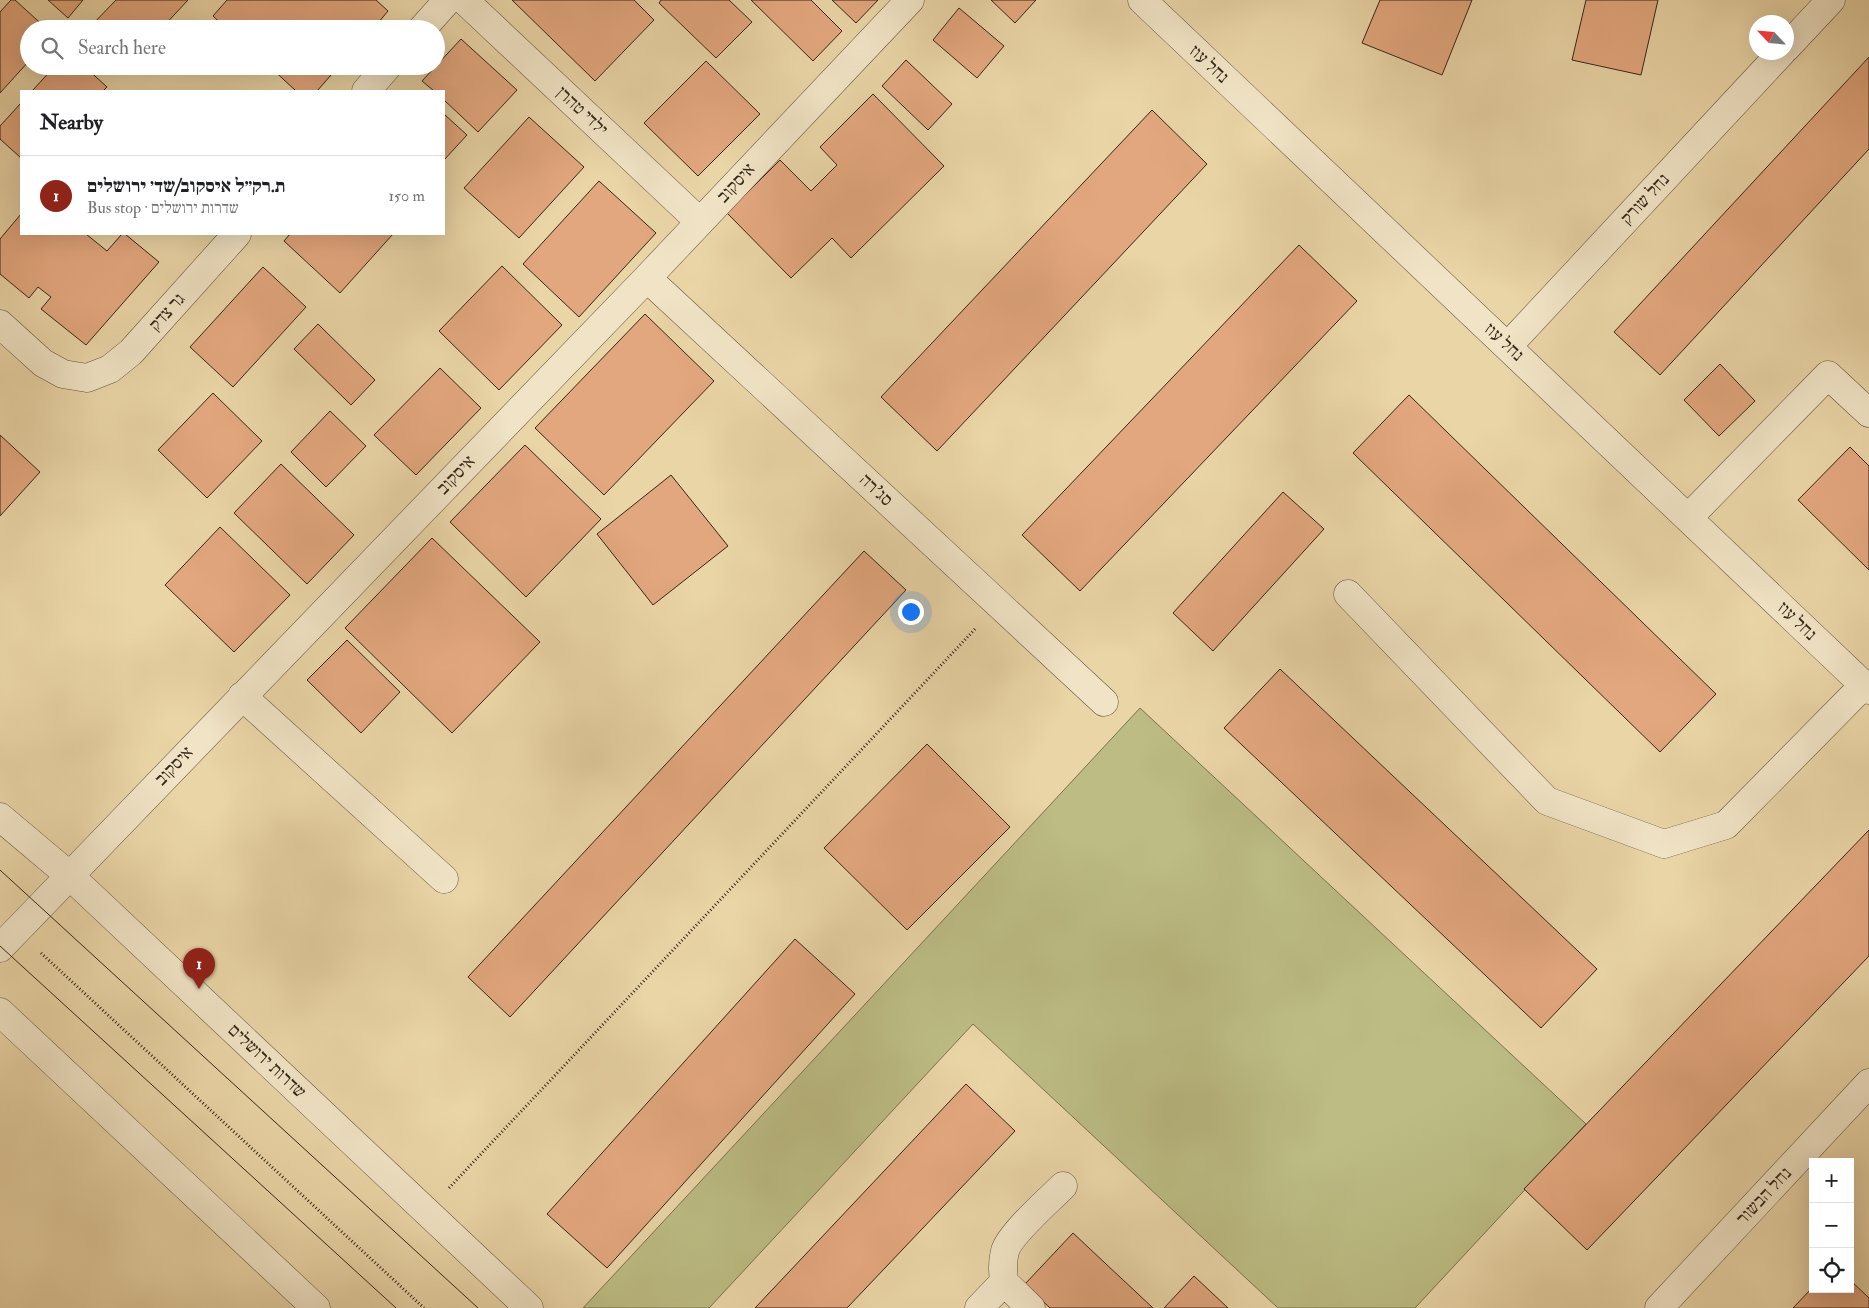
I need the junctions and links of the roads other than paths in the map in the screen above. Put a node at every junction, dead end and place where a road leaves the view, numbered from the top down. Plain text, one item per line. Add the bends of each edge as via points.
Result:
1 (448, 0) edge
2 (464, 0) edge
3 (910, 0) edge
4 (1142, 0) edge
5 (1831, 0) edge
6 (430, 20) edge
7 (1794, 39) edge
8 (1775, 60) edge
9 (380, 75) edge
10 (367, 90) edge
11 (700, 222) junction
12 (236, 235) edge
13 (647, 278) junction
14 (0, 324) edge
15 (1508, 346) junction
16 (1869, 413) edge
17 (1688, 518) junction
18 (1348, 594) dead end
19 (1866, 688) edge
20 (242, 696) junction
21 (1104, 702) dead end
22 (0, 818) edge
23 (70, 876) junction
24 (444, 879) dead end
25 (8, 939) edge
26 (0, 1012) edge
27 (1869, 1083) edge
28 (1063, 1186) dead end
29 (1004, 1282) junction
30 (316, 1308) edge
31 (530, 1308) edge
32 (980, 1308) edge
33 (1032, 1308) edge
34 (1659, 1308) edge

1 - 6 street
2 - 11 street, ילדי טהרן
3 - 11 street, איסקוב
4 - 15 street, נחל עוז
5 - 7 street
8 - 15 street, נחל שורק
9 - 10 street
11 - 13 street, איסקוב
12 - 14 street, גר צדק via 131,352 110,370 86,378 63,374 43,363
13 - 20 street, איסקוב
13 - 21 street, סג'רה
15 - 17 street, נחל עוז
16 - 17 street via 1828,375
17 - 19 street, נחל עוז
18 - 19 street, נחל עוז via 1547,801 1664,844 1726,825
20 - 23 street, איסקוב
20 - 24 street
22 - 23 street, שדרות ירושלים
23 - 25 street, איסקוב
23 - 31 street, שדרות ירושלים
26 - 30 street
27 - 34 street, נחל הבשור
28 - 29 street via 1019,1230 1006,1249 1002,1265
29 - 32 street
29 - 33 street

